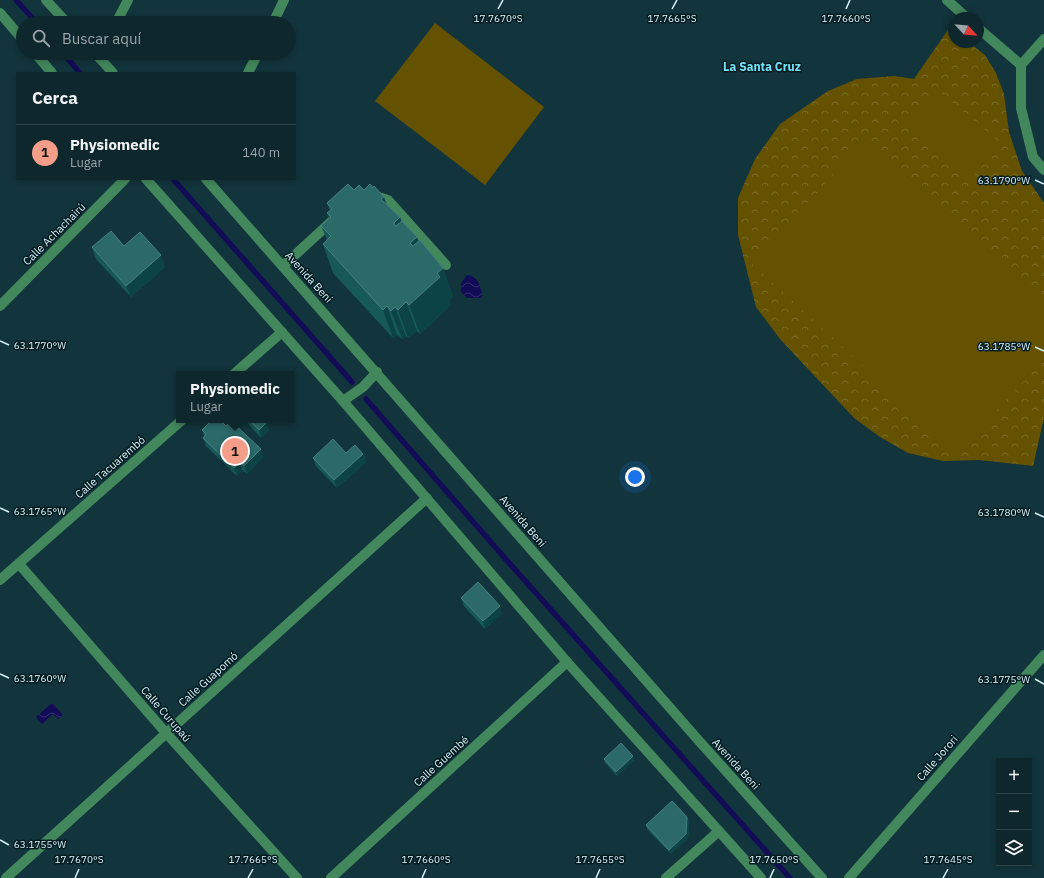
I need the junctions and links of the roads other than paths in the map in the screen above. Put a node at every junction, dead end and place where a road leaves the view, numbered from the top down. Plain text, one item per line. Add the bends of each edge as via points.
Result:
1 (46, 0) edge
2 (128, 0) edge
3 (284, 0) edge
4 (946, 0) edge
5 (960, 12) edge
6 (0, 13) edge
7 (61, 16) edge
8 (120, 16) edge
9 (276, 16) edge
10 (16, 32) edge
11 (984, 33) edge
12 (1044, 38) edge
13 (41, 60) edge
14 (102, 60) edge
15 (254, 60) edge
16 (1021, 65) junction
17 (51, 72) edge
18 (112, 72) edge
19 (248, 72) edge
20 (1044, 170) edge
21 (124, 180) edge
22 (147, 180) edge
23 (207, 180) edge
24 (360, 198) edge
25 (338, 214) edge
26 (446, 265) dead end
27 (283, 266) junction
28 (0, 306) edge
29 (282, 332) junction
30 (237, 371) edge
31 (377, 372) junction
32 (343, 401) junction
33 (179, 423) edge
34 (427, 498) junction
35 (19, 564) junction
36 (0, 580) edge
37 (1044, 655) edge
38 (567, 662) junction
39 (166, 732) junction
40 (719, 831) junction
41 (6, 878) edge
42 (297, 878) edge
43 (331, 878) edge
44 (666, 878) edge
45 (761, 878) edge
46 (822, 878) edge
47 (849, 878) edge

1 - 7 street
2 - 8 street
3 - 9 street
4 - 5 street
6 - 10 street
11 - 16 street
12 - 16 street
13 - 17 street
14 - 18 street
15 - 19 street
16 - 20 street via 1021,108 1033,157
21 - 28 street, Calle Achachairú
22 - 29 street
23 - 27 street, Avenida Beni
24 - 26 street via 370,195 388,200
25 - 27 street
27 - 31 street, Avenida Beni
29 - 30 street
29 - 32 street
31 - 32 street
31 - 46 street, Avenida Beni
32 - 34 street
33 - 35 street, Calle Tacuarembó
34 - 38 street
34 - 39 street, Calle Guapomó
35 - 36 street, Calle Tacuarembó
35 - 39 street, Calle Curupaú
37 - 47 street, Calle Jorori
38 - 40 street
38 - 43 street, Calle Guembé
39 - 41 street, Calle Guapomó
39 - 42 street, Calle Curupaú
40 - 44 street
40 - 45 street

